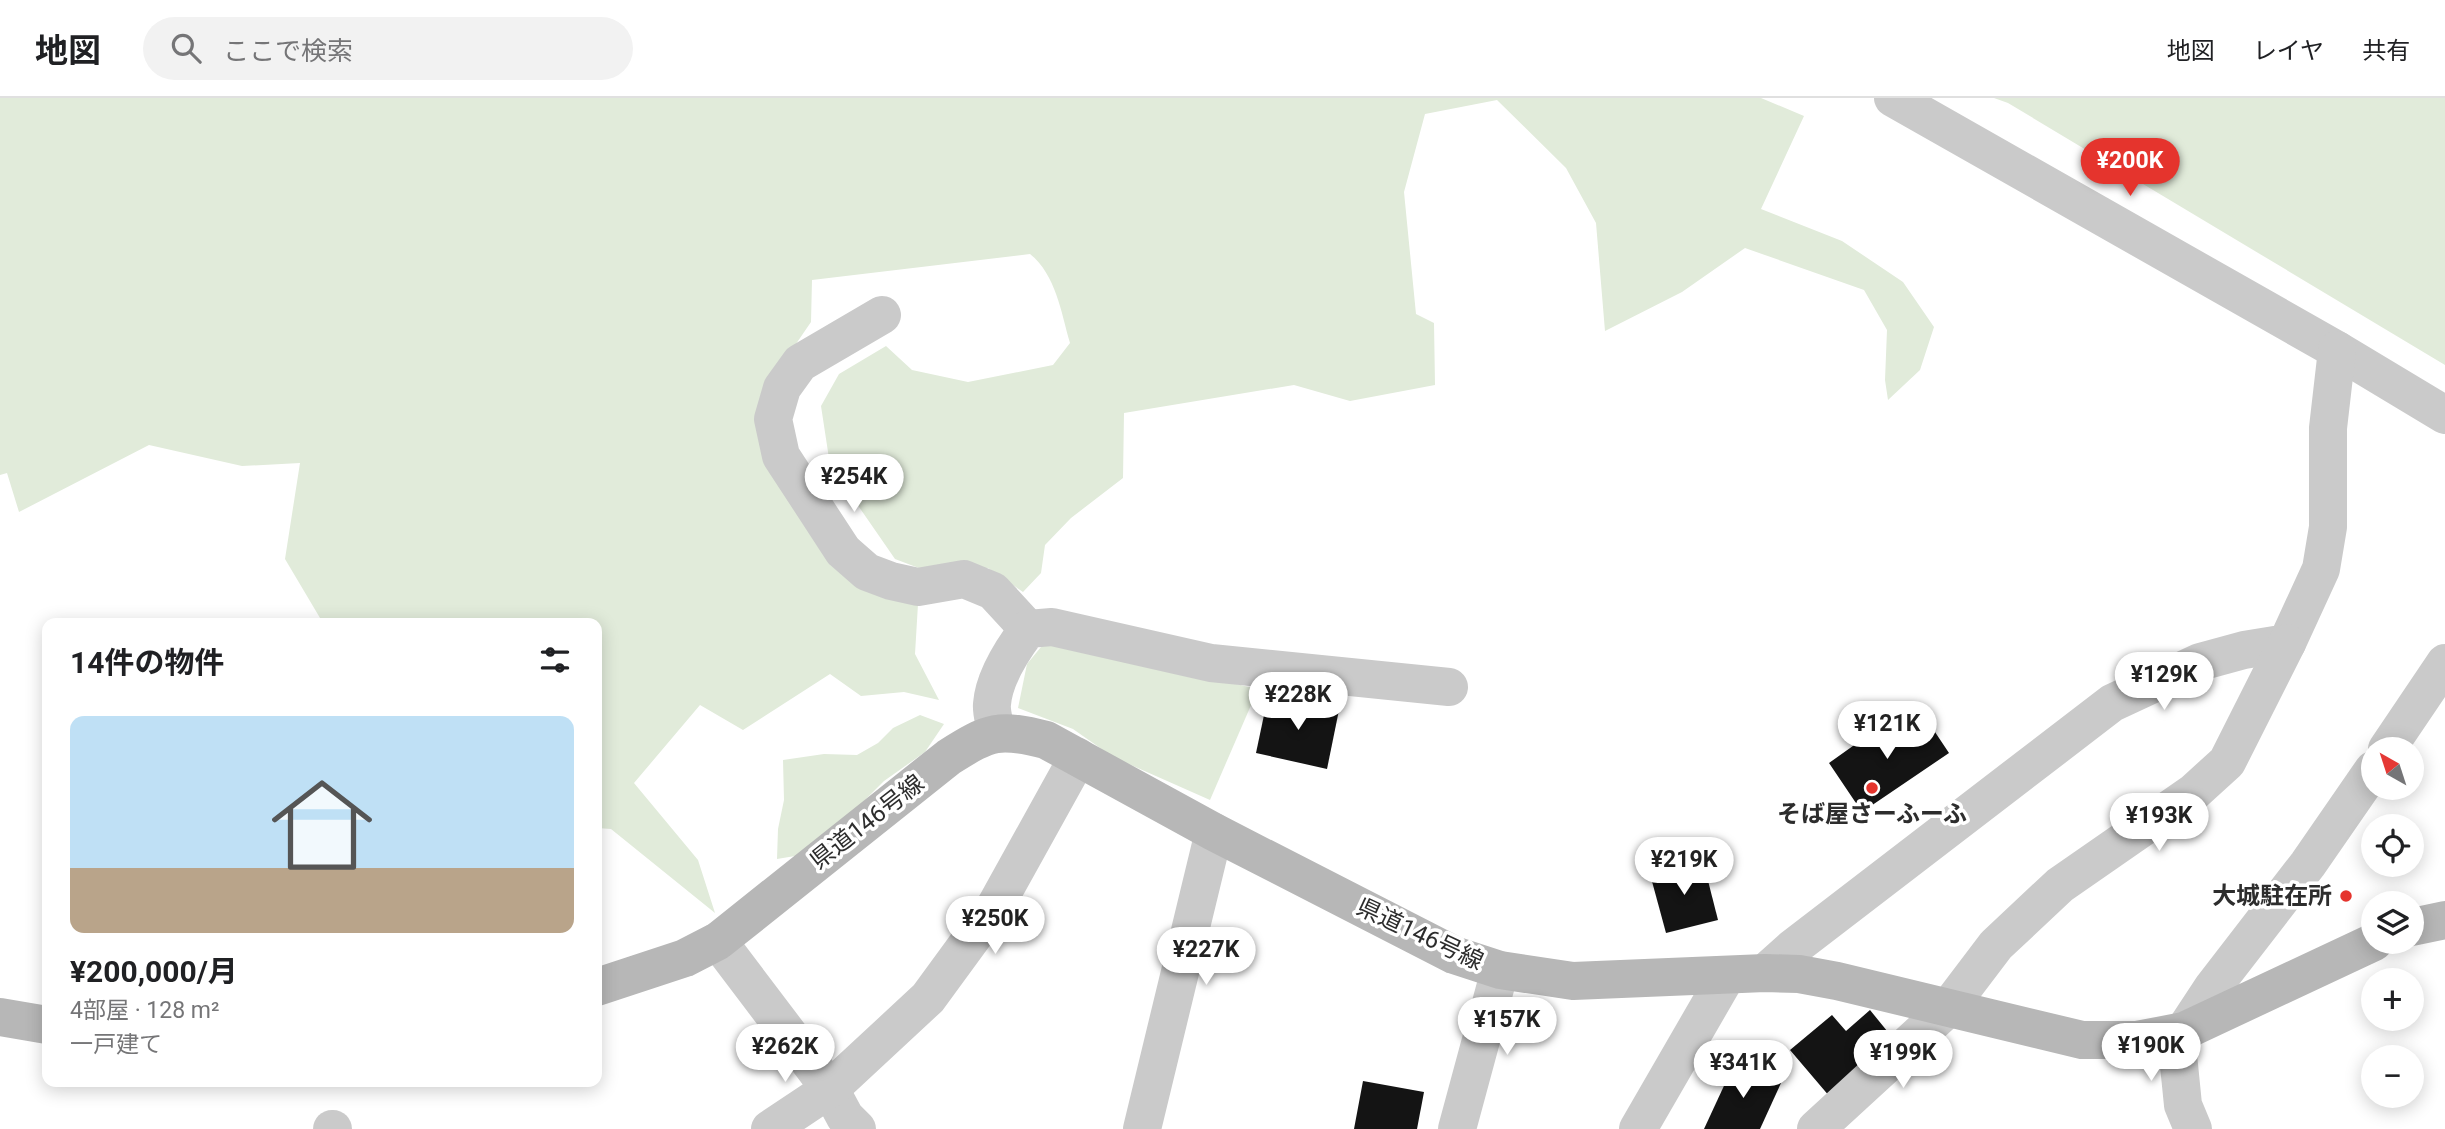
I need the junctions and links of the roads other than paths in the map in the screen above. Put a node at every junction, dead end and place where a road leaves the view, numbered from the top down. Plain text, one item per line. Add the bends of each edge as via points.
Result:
1 (1893, 98) edge
2 (882, 315) dead end
3 (2337, 350) junction
4 (2445, 415) edge
5 (1028, 629) junction
6 (2287, 643) junction
7 (2445, 663) edge
8 (1449, 687) dead end
9 (996, 732) junction
10 (2396, 737) edge
11 (1078, 757) junction
12 (2361, 787) edge
13 (1214, 832) junction
14 (2445, 920) edge
15 (2424, 924) edge
16 (718, 941) junction
17 (2361, 948) edge
18 (1500, 970) junction
19 (1746, 974) junction
20 (602, 984) edge
21 (1949, 1007) junction
22 (0, 1017) edge
23 (42, 1024) edge
24 (2184, 1031) junction
25 (830, 1089) junction
26 (775, 1127) edge
27 (857, 1129) edge
28 (1142, 1129) edge
29 (1457, 1129) edge
30 (1638, 1129) edge
31 (1816, 1129) edge
32 (2193, 1129) edge

1 - 3 street
2 - 5 street via 800,363 782,388 773,419 781,456 843,551 867,572 919,587 964,579 993,591
3 - 4 street
3 - 6 street via 2328,428 2328,527 2320,569
5 - 8 street via 1052,627 1210,663
5 - 9 street via 995,687
6 - 19 street via 2200,662 2112,703 1794,947
6 - 21 street via 2227,762 2194,792 2060,885 1996,945
7 - 10 street
9 - 11 main road, 県道146号線 via 1046,740
9 - 16 main road, 県道146号線 via 949,757
11 - 13 main road, 県道146号線
11 - 25 street via 996,905 928,998
12 - 24 street
13 - 18 main road, 県道146号線 via 1454,955
13 - 28 street
14 - 15 main road
16 - 20 main road, 県道146号線 via 685,958
16 - 25 street
17 - 24 main road, 県道146号線
18 - 19 main road, 県道146号線 via 1573,981
18 - 29 street
19 - 21 main road, 県道146号線 via 1799,974
19 - 30 street
21 - 24 main road, 県道146号線 via 2082,1040 2137,1040
21 - 31 street
22 - 23 main road
24 - 32 street via 2178,1055 2183,1105
25 - 26 street
25 - 27 street

